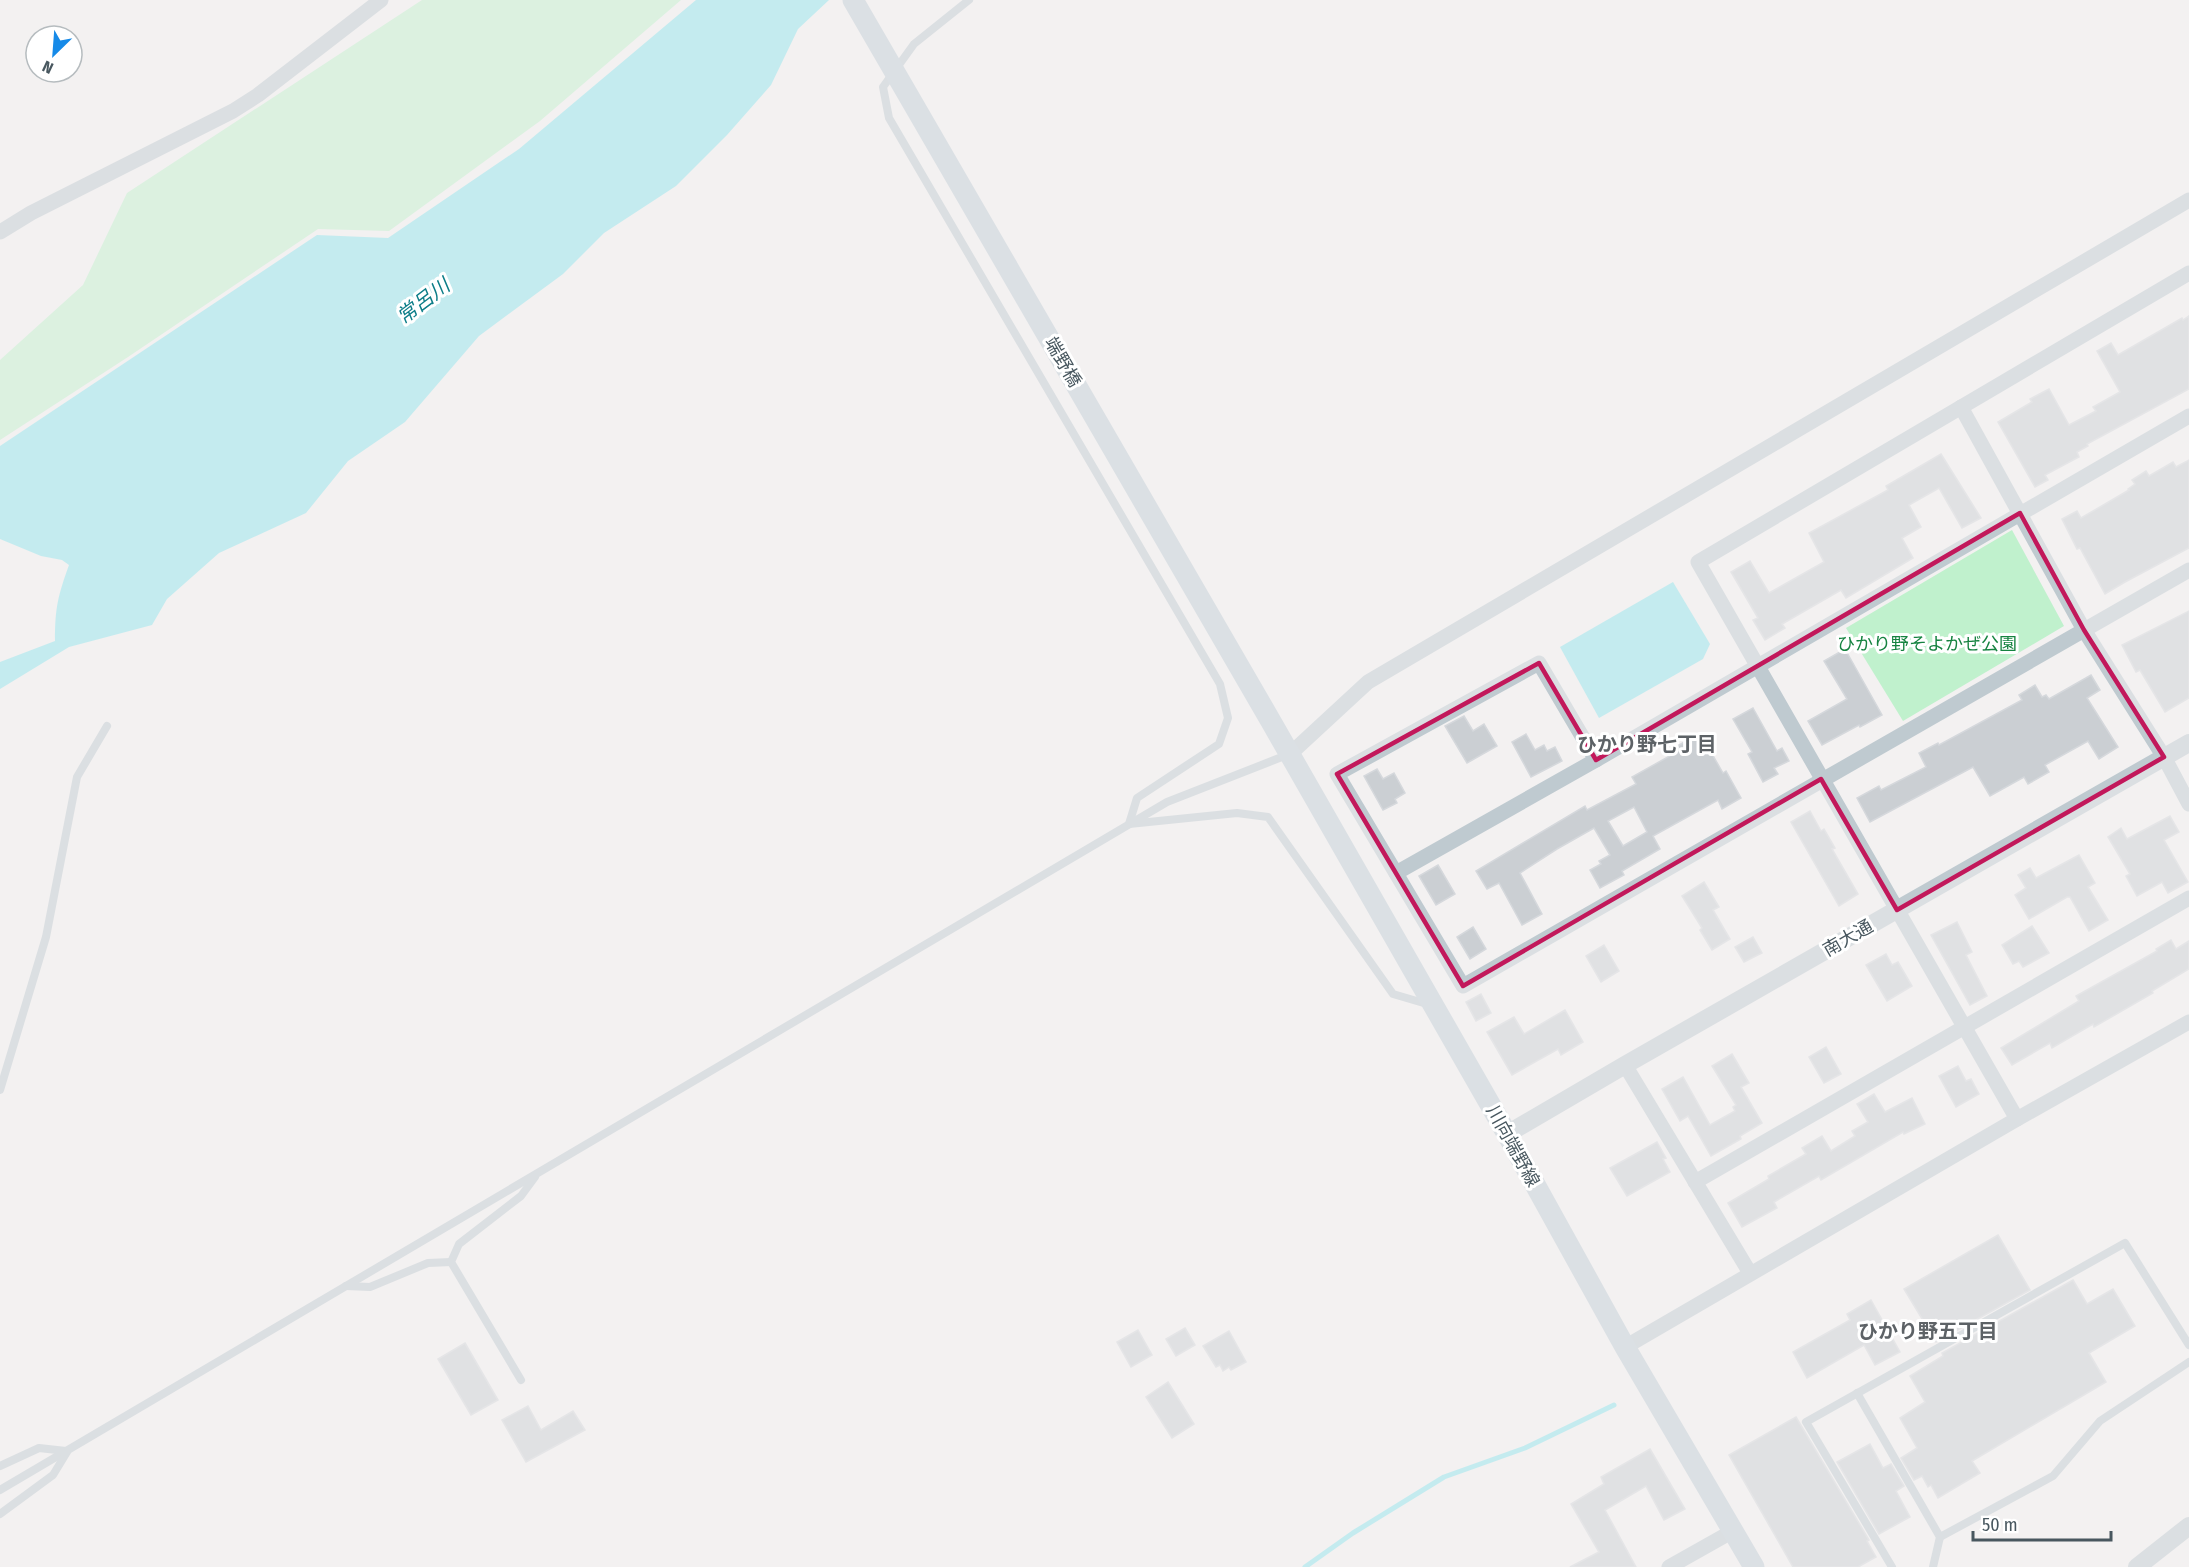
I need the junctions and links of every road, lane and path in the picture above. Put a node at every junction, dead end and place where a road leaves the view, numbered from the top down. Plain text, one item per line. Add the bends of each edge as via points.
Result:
1 (381, 0) edge
2 (853, 0) edge
3 (969, 0) edge
4 (2189, 200) edge
5 (0, 232) edge
6 (2189, 273) edge
7 (1961, 407) junction
8 (2189, 416) edge
9 (2020, 513) junction
10 (2189, 570) edge
11 (2085, 630) junction
12 (1757, 665) junction
13 (1273, 725) joint
14 (107, 726) dead end
15 (2189, 743) edge
16 (1289, 755) junction
17 (2164, 758) junction
18 (1596, 760) junction
19 (1821, 780) junction
20 (2189, 804) edge
21 (1129, 824) junction
22 (1396, 873) junction
23 (2189, 898) edge
24 (1897, 910) junction
25 (1433, 1006) junction
26 (2189, 1022) edge
27 (1964, 1028) junction
28 (1625, 1065) junction
29 (0, 1090) edge
30 (2017, 1119) junction
31 (1508, 1134) junction
32 (537, 1173) junction
33 (1695, 1182) junction
34 (451, 1262) junction
35 (1750, 1273) junction
36 (345, 1286) junction
37 (2189, 1345) edge
38 (1626, 1347) junction
39 (2189, 1362) edge
40 (521, 1380) dead end
41 (1857, 1394) junction
42 (67, 1451) junction
43 (0, 1466) edge
44 (0, 1490) edge
45 (0, 1514) edge
46 (2189, 1526) edge
47 (1733, 1531) junction
48 (1940, 1537) junction
49 (1669, 1567) edge
50 (1754, 1567) edge
51 (1892, 1567) edge
52 (1933, 1567) edge
53 (2136, 1567) edge

1 - 5 street via 233,111
2 - 13 main road, 端野橋
3 - 21 lane via 914,44 883,87 889,118 1220,684 1228,718 1219,744 1137,798
4 - 16 street via 1368,682
6 - 7 street
7 - 9 street
7 - 12 street via 1698,562
8 - 9 street
9 - 11 street
9 - 12 street
10 - 11 street
11 - 17 street
11 - 19 street
12 - 18 street
12 - 19 street
13 - 16 main road, 川向端野線
14 - 29 lane via 77,777 46,937
15 - 17 street, 南大通
16 - 21 lane via 1167,802
16 - 25 main road, 川向端野線
17 - 20 street
17 - 24 street, 南大通
18 - 22 street
18 - 22 street via 1539,663 1337,774
19 - 22 street via 1463,986
19 - 24 street
21 - 25 lane via 1237,813 1268,817 1393,994
21 - 32 lane
23 - 27 street
24 - 27 street
24 - 28 street, 南大通
25 - 31 main road, 川向端野線
26 - 30 street
27 - 30 street
27 - 33 street
28 - 31 street, 南大通
28 - 33 street
30 - 35 street
31 - 38 main road, 川向端野線
32 - 34 lane via 521,1196 459,1244
32 - 36 lane
33 - 35 street
34 - 36 lane via 428,1263 370,1287
34 - 40 lane
35 - 38 street
36 - 42 lane
37 - 41 lane via 2125,1243
38 - 47 main road, 川向端野線
39 - 48 lane via 2100,1421 2053,1476
41 - 48 lane
41 - 51 lane via 1806,1422
42 - 43 lane via 39,1448
42 - 44 lane
42 - 45 lane via 53,1475
46 - 53 street
47 - 49 street
47 - 50 main road, 川向端野線
48 - 52 lane

